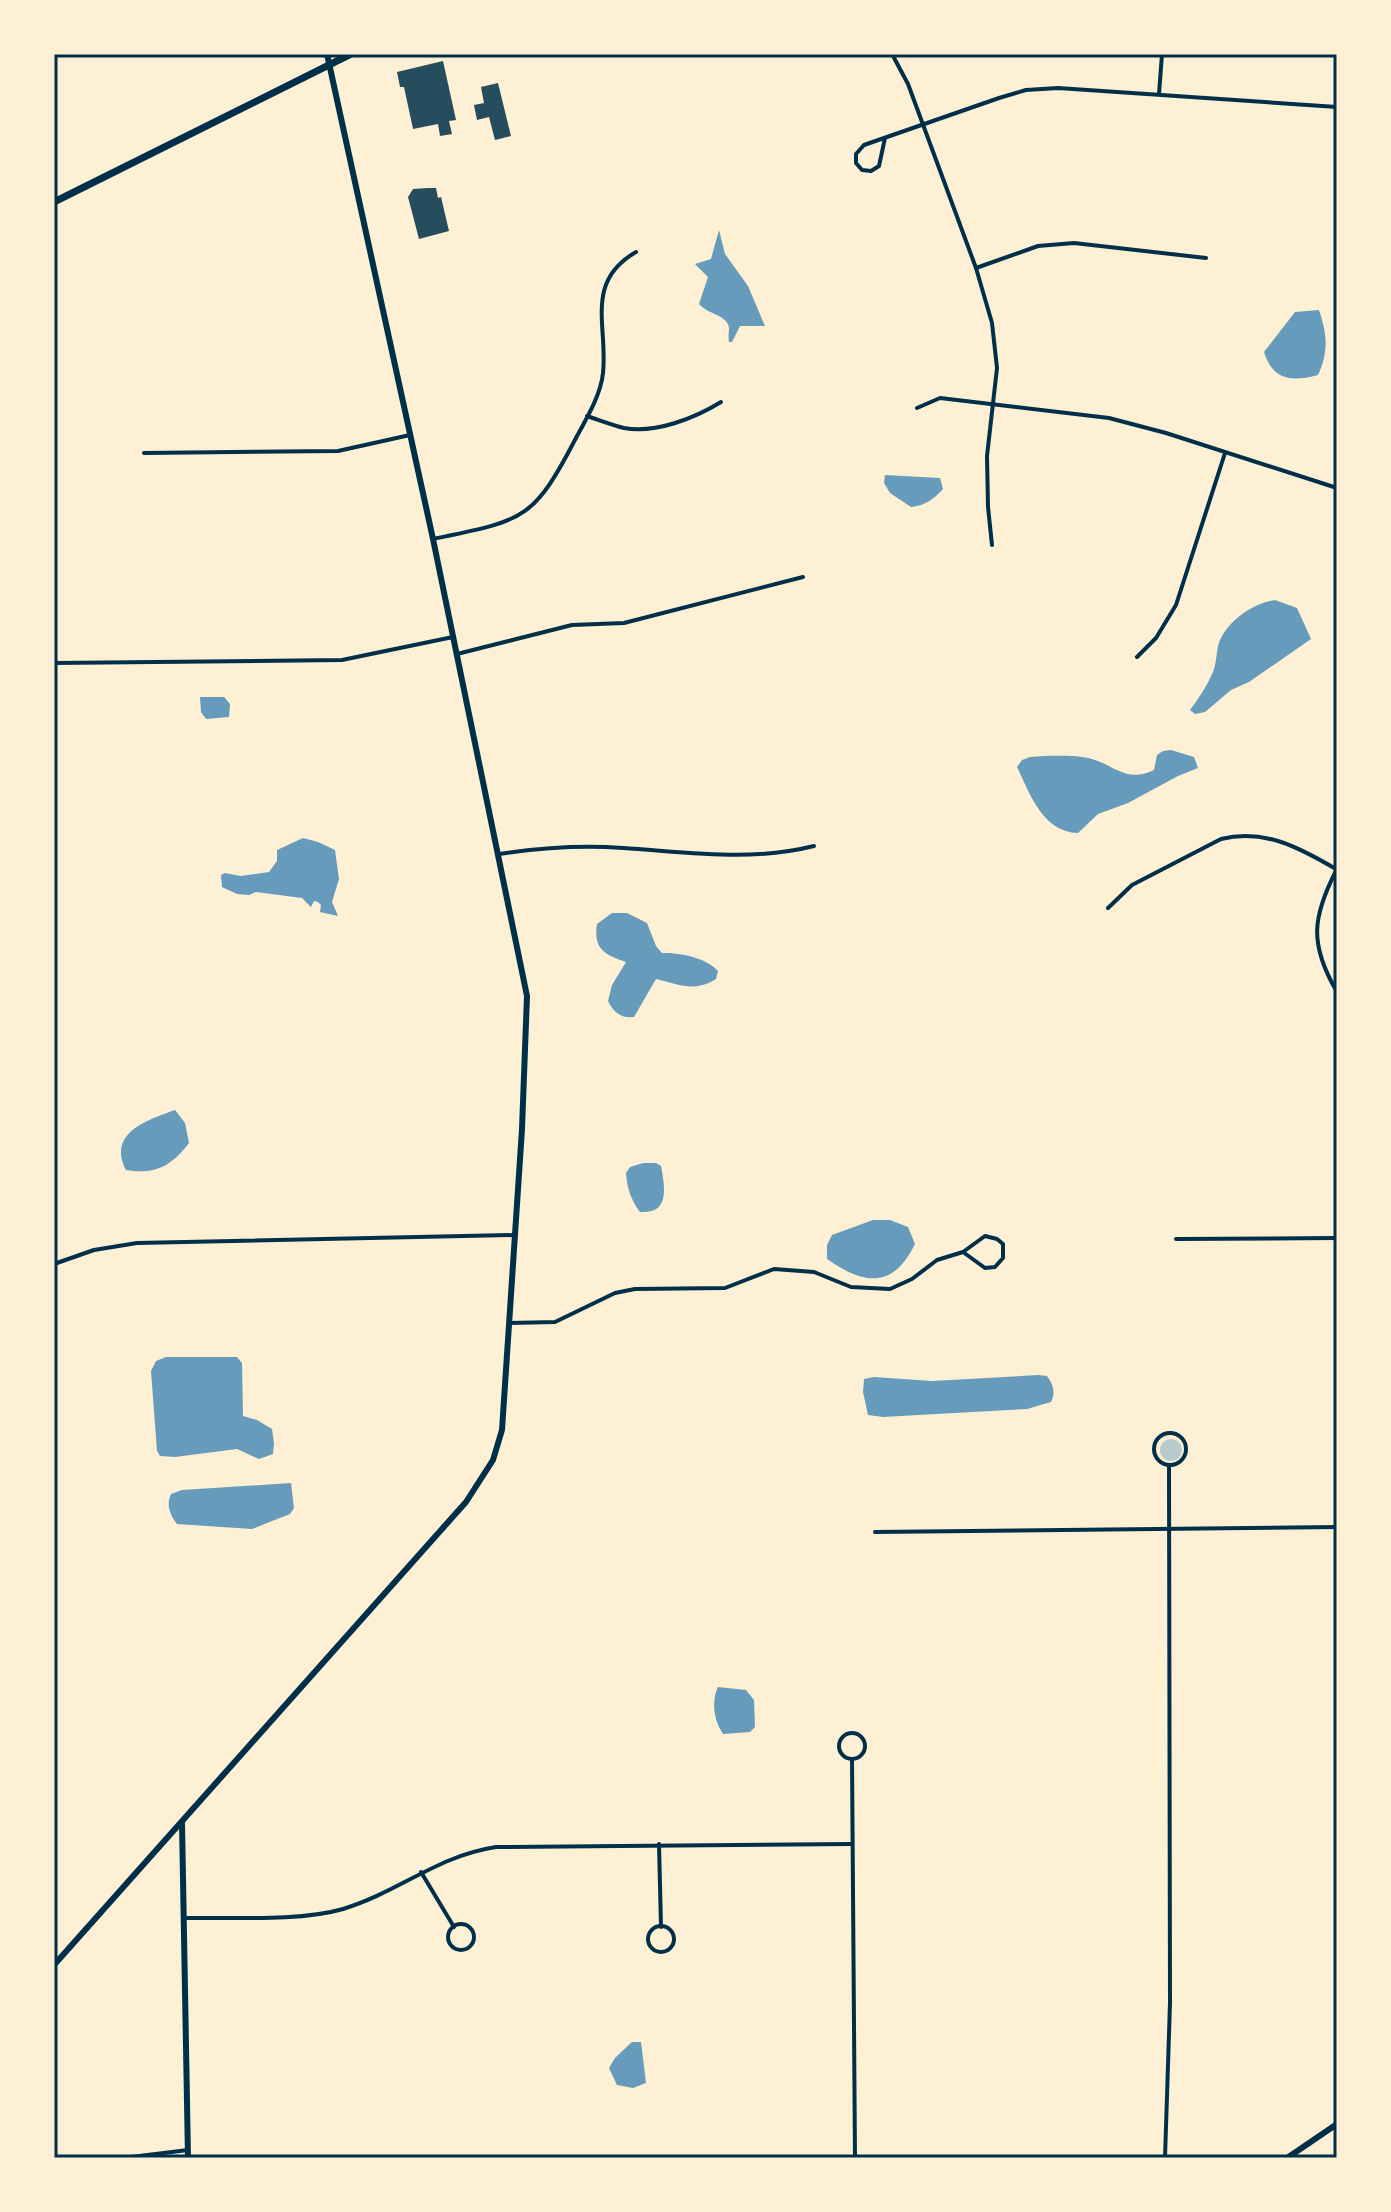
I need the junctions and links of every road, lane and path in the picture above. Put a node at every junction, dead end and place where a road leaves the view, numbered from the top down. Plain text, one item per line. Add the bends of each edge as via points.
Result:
1 (327, 54) edge
2 (351, 54) edge
3 (892, 54) edge
4 (1162, 54) edge
5 (328, 65) junction
6 (1159, 94) junction
7 (1337, 107) edge
8 (922, 125) junction
9 (885, 138) junction
10 (54, 202) edge
11 (636, 252) dead end
12 (1206, 258) dead end
13 (976, 268) junction
14 (721, 402) dead end
15 (992, 404) junction
16 (917, 408) dead end
17 (587, 416) junction
18 (410, 435) junction
19 (144, 453) dead end
20 (1225, 453) junction
21 (1337, 488) edge
22 (433, 539) junction
23 (992, 545) dead end
24 (803, 577) dead end
25 (453, 637) junction
26 (457, 654) junction
27 (1137, 657) dead end
28 (54, 663) edge
29 (814, 846) dead end
30 (499, 854) junction
31 (1337, 869) edge
32 (1108, 908) dead end
33 (1337, 992) edge
34 (514, 1235) junction
35 (1337, 1238) edge
36 (1176, 1239) dead end
37 (963, 1252) junction
38 (54, 1264) edge
39 (509, 1323) junction
40 (1169, 1467) junction
41 (1337, 1527) edge
42 (1170, 1528) junction
43 (875, 1532) dead end
44 (852, 1759) junction
45 (182, 1823) junction
46 (659, 1844) junction
47 (851, 1844) junction
48 (421, 1872) junction
49 (184, 1918) junction
50 (454, 1927) junction
51 (661, 1927) junction
52 (54, 1965) edge
53 (1337, 2124) edge
54 (188, 2150) junction
55 (123, 2158) edge
56 (188, 2158) edge
57 (855, 2158) edge
58 (1165, 2158) edge
59 (1287, 2158) edge

1 - 5 street
2 - 5 main road
3 - 8 street
4 - 6 street
5 - 10 main road
5 - 18 street
6 - 7 street
6 - 8 street via 1026,90
8 - 9 street
8 - 13 street
9 - 9 street via 864,145 856,154 862,170 879,166
11 - 17 street via 615,267 604,288 603,377
12 - 13 street via 1074,243 1038,246
13 - 15 street via 995,341
14 - 17 street via 703,414 650,429
15 - 16 street via 940,398
15 - 20 street via 1109,418
15 - 23 street via 987,456
17 - 22 street via 537,503 500,525
18 - 19 street via 338,451
18 - 22 street
20 - 21 street
20 - 27 street via 1176,605
22 - 25 street
24 - 26 street via 624,623 572,625
25 - 26 street
25 - 28 street via 342,660
26 - 30 street
29 - 30 street via 770,854 620,847
30 - 34 street via 527,996
31 - 32 street via 1276,839 1233,836 1132,885
31 - 33 street via 1316,918 1316,941
34 - 38 street via 137,1243
34 - 39 street
35 - 36 street
37 - 37 street via 985,1236 1003,1244 1003,1258 995,1267 985,1268
37 - 39 street via 937,1260 890,1289 851,1287 814,1272 774,1269 725,1288 635,1289 555,1322
39 - 45 street via 502,1430 493,1460 466,1502
40 - 40 street via 1182,1458 1186,1445 1174,1434 1161,1434 1154,1442 1155,1456
40 - 42 street
41 - 42 street
42 - 43 street
42 - 58 street
44 - 44 street via 843,1755 840,1741 849,1733 862,1737 865,1747
44 - 47 street
45 - 49 street
45 - 52 street
46 - 47 street
46 - 48 street via 496,1847
46 - 51 street
47 - 57 street
48 - 49 street via 372,1899 322,1913
48 - 50 street
49 - 54 street
50 - 50 street via 451,1945 470,1947 470,1928
51 - 51 street via 648,1939 660,1952 669,1949 673,1937
53 - 59 street
54 - 55 street
54 - 56 street

